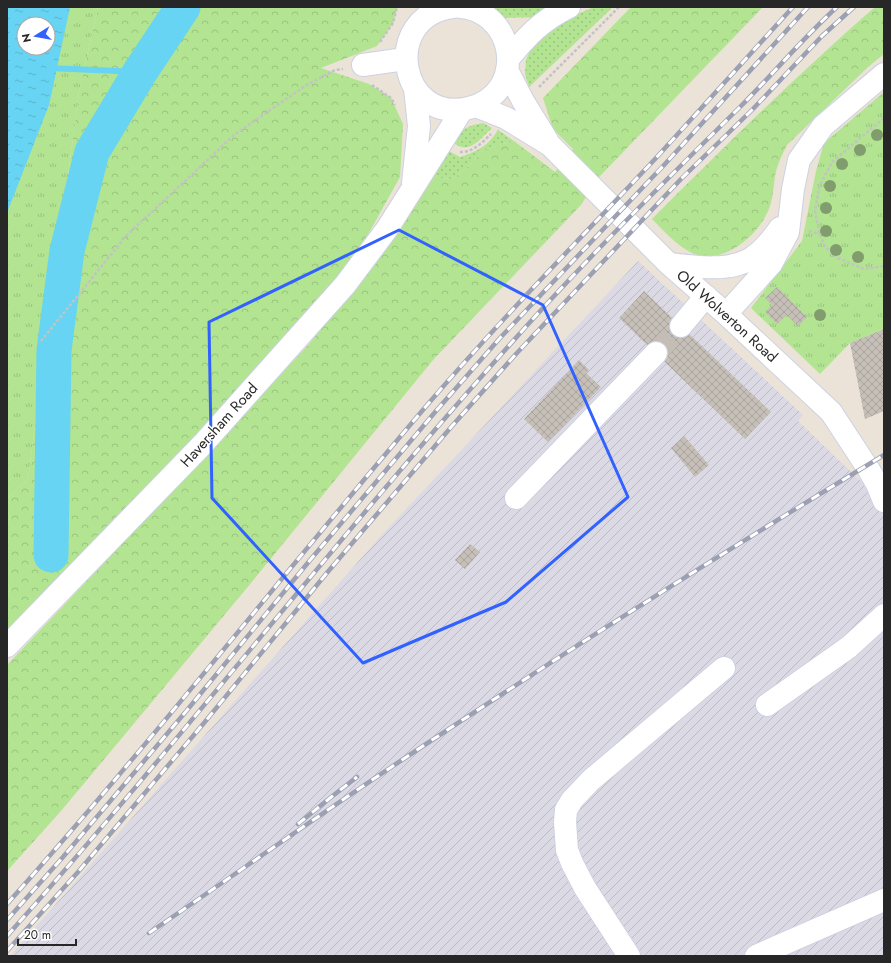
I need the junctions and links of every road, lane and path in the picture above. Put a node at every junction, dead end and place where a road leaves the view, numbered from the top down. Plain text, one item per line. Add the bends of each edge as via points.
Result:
1 (397, 7) edge
2 (452, 7) edge
3 (568, 7) edge
4 (471, 8) edge
5 (418, 16) edge
6 (406, 60) junction
7 (368, 64) junction
8 (508, 64) junction
9 (884, 74) edge
10 (415, 88) junction
11 (469, 108) junction
12 (398, 112) dead end
13 (884, 118) edge
14 (550, 145) junction
15 (413, 188) junction
16 (790, 215) junction
17 (670, 264) junction
18 (884, 266) edge
19 (706, 296) junction
20 (726, 314) junction
21 (682, 326) tunnel mouth
22 (41, 341) dead end
23 (656, 353) tunnel mouth
24 (516, 498) dead end
25 (884, 501) edge
26 (884, 615) edge
27 (7, 646) edge
28 (724, 668) dead end
29 (767, 705) dead end
30 (884, 900) edge
31 (629, 956) edge
32 (756, 956) edge

1 - 7 path via 393,23
2 - 5 street via 426,17
3 - 8 street via 531,32
4 - 8 street, Old Wolverton Road via 490,18 498,26 507,47
5 - 6 street via 409,41
6 - 7 street
6 - 10 street via 408,74
7 - 12 path via 369,84 391,98
7 - 22 path via 335,70 305,86 234,135 126,236
8 - 11 street via 504,80 493,96
8 - 14 street, Old Wolverton Road via 523,102
9 - 16 street via 823,126 799,160
10 - 11 street, Old Wolverton Road via 422,96 441,107 451,110
10 - 15 street via 419,132
11 - 14 street, Old Wolverton Road via 506,118
11 - 15 street, Haversham Road
13 - 18 path via 832,162 819,187 815,212 825,247 838,258 864,269
14 - 17 street, Old Wolverton Road
15 - 27 street, Haversham Road via 387,229 345,285 202,445
16 - 17 street via 768,244 751,258 737,264 718,267
16 - 20 street via 788,232 771,264
17 - 19 street, Old Wolverton Road
19 - 20 street, Old Wolverton Road
19 - 21 street
20 - 25 street, Old Wolverton Road via 831,412 869,470
23 - 24 street
26 - 29 street via 849,647
28 - 31 street via 591,780 566,810 567,850 572,863
30 - 32 street

